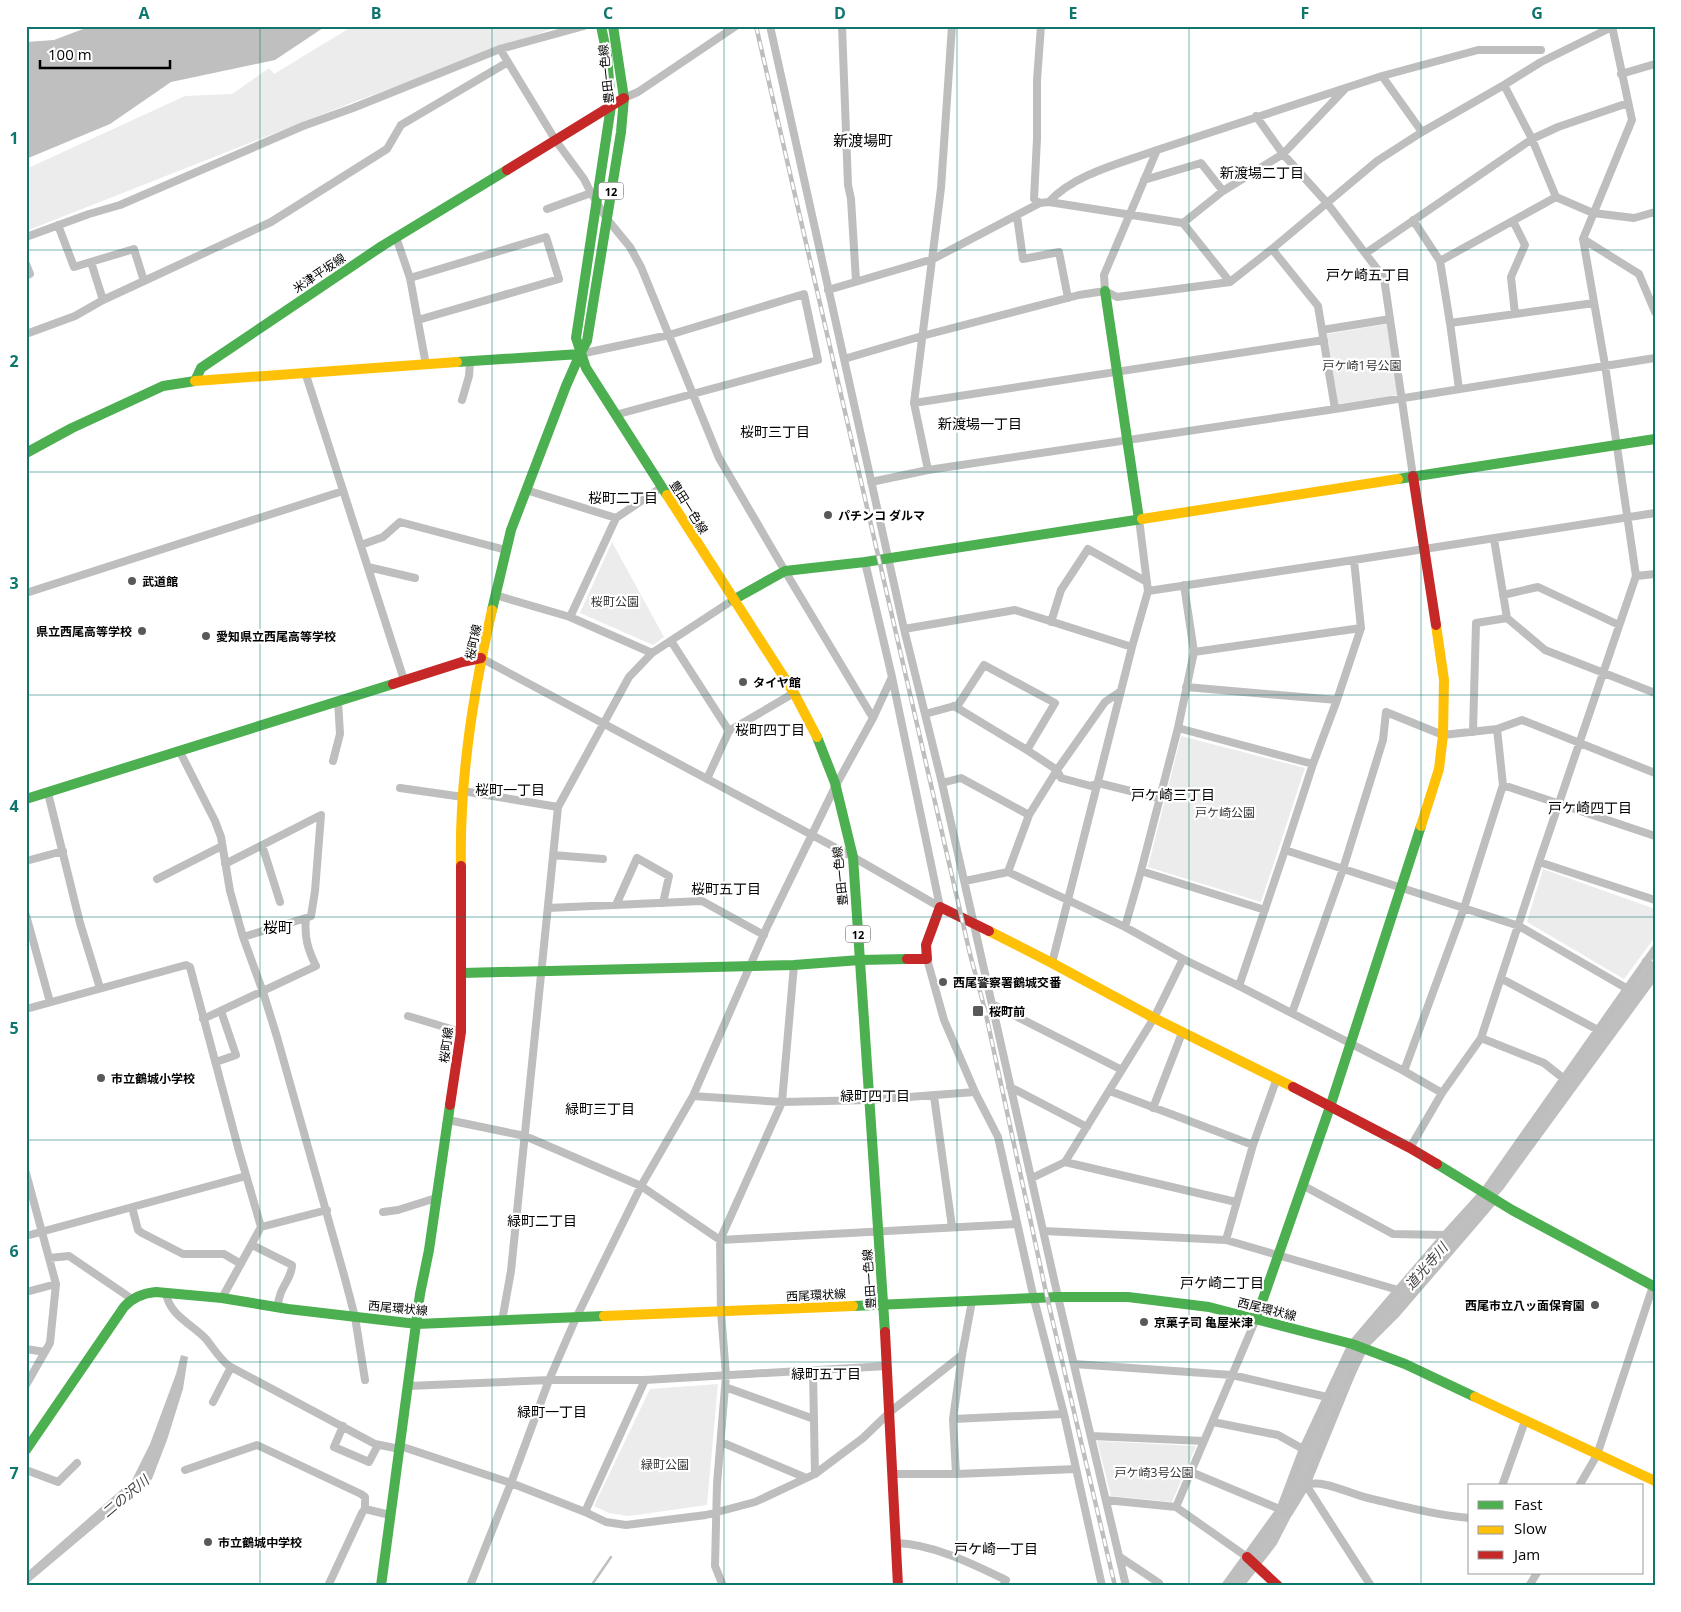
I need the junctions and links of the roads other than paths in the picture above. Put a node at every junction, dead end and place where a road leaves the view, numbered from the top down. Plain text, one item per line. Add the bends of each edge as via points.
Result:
1 (584, 26) edge
2 (601, 26) edge
3 (613, 26) edge
4 (736, 26) edge
5 (770, 26) edge
6 (842, 26) edge
7 (952, 26) edge
8 (1041, 26) edge
9 (1613, 27) edge
10 (500, 49) junction
11 (1540, 50) dead end
12 (508, 62) junction
13 (1655, 64) edge
14 (1622, 74) junction
15 (1382, 76) junction
16 (1504, 85) junction
17 (1345, 88) junction
18 (624, 98) junction
19 (1628, 103) junction
20 (611, 106) junction
21 (1256, 116) junction
22 (1422, 132) junction
23 (1532, 139) junction
24 (556, 141) junction
25 (1157, 150) junction
26 (1283, 154) junction
27 (1144, 180) junction
28 (1223, 191) junction
29 (591, 193) junction
30 (1556, 198) junction
31 (597, 202) junction
32 (1327, 202) junction
33 (1045, 203) junction
34 (547, 209) dead end
35 (1655, 212) edge
36 (1593, 213) junction
37 (1130, 215) junction
38 (1016, 216) junction
39 (607, 219) junction
40 (1413, 220) junction
41 (1513, 221) junction
42 (1183, 223) junction
43 (58, 225) junction
44 (26, 237) edge
45 (396, 237) junction
46 (1583, 238) junction
47 (1272, 250) junction
48 (1366, 253) junction
49 (933, 259) junction
50 (1440, 260) junction
51 (91, 262) junction
52 (26, 264) edge
53 (26, 276) edge
54 (410, 278) junction
55 (144, 281) junction
56 (856, 281) junction
57 (1230, 282) junction
58 (828, 290) junction
59 (1105, 291) junction
60 (1068, 298) junction
61 (103, 300) junction
62 (1594, 303) junction
63 (1655, 312) edge
64 (1515, 314) junction
65 (1390, 319) junction
66 (418, 320) junction
67 (1450, 323) junction
68 (1322, 330) junction
69 (26, 334) edge
70 (669, 335) junction
71 (922, 336) junction
72 (1324, 340) junction
73 (580, 354) junction
74 (1655, 358) edge
75 (844, 359) junction
76 (470, 362) junction
77 (426, 364) junction
78 (1604, 365) junction
79 (1116, 371) junction
80 (305, 372) junction
81 (195, 381) junction
82 (1459, 389) junction
83 (692, 393) junction
84 (1402, 398) junction
85 (462, 400) dead end
86 (914, 403) junction
87 (1334, 409) junction
88 (616, 415) junction
89 (1655, 439) edge
90 (1127, 440) junction
91 (1616, 445) junction
92 (26, 453) edge
93 (928, 470) junction
94 (1413, 476) junction
95 (871, 482) junction
96 (662, 487) junction
97 (526, 490) junction
98 (343, 491) junction
99 (1655, 513) edge
100 (1627, 517) junction
101 (616, 518) junction
102 (1139, 519) junction
103 (1494, 539) junction
104 (361, 545) junction
105 (1424, 549) junction
106 (506, 550) junction
107 (888, 558) junction
108 (1354, 560) junction
109 (865, 562) junction
110 (368, 567) junction
111 (785, 571) junction
112 (1655, 574) edge
113 (1636, 576) junction
114 (415, 578) dead end
115 (1147, 582) junction
116 (1184, 585) junction
117 (1148, 591) junction
118 (26, 593) edge
119 (495, 595) junction
120 (1503, 595) junction
121 (734, 600) junction
122 (570, 617) junction
123 (1507, 618) junction
124 (1051, 622) junction
125 (1619, 625) junction
126 (1361, 628) junction
127 (904, 629) junction
128 (671, 641) junction
129 (1132, 647) junction
130 (1194, 652) junction
131 (652, 653) junction
132 (481, 658) junction
133 (1603, 673) junction
134 (892, 677) junction
135 (404, 680) junction
136 (1186, 687) junction
137 (1121, 691) junction
138 (794, 693) junction
139 (1655, 693) edge
140 (1337, 700) junction
141 (338, 701) junction
142 (954, 706) junction
143 (925, 714) junction
144 (873, 718) junction
145 (604, 724) junction
146 (1178, 728) junction
147 (1497, 729) junction
148 (729, 731) junction
149 (1473, 732) junction
150 (1443, 735) junction
151 (1580, 743) junction
152 (1027, 750) junction
153 (180, 752) junction
154 (333, 761) dead end
155 (1313, 764) junction
156 (1057, 770) junction
157 (1655, 772) edge
158 (707, 779) junction
159 (942, 783) junction
160 (1098, 783) junction
161 (1503, 785) junction
162 (835, 787) junction
163 (400, 788) dead end
164 (48, 793) junction
165 (463, 794) junction
166 (1159, 798) junction
167 (26, 800) edge
168 (1559, 804) junction
169 (558, 807) junction
170 (1029, 815) junction
171 (813, 836) junction
172 (1655, 836) edge
173 (262, 845) junction
174 (222, 846) junction
175 (1286, 850) junction
176 (62, 851) junction
177 (553, 855) junction
178 (853, 857) junction
179 (603, 859) dead end
180 (26, 861) edge
181 (1539, 862) junction
182 (225, 864) junction
183 (1343, 869) junction
184 (1142, 871) junction
185 (1008, 872) junction
186 (157, 879) dead end
187 (965, 881) junction
188 (1401, 888) junction
189 (1067, 899) junction
190 (1655, 900) edge
191 (280, 902) dead end
192 (663, 903) junction
193 (616, 905) junction
194 (940, 907) junction
195 (548, 908) junction
196 (1464, 908) junction
197 (1265, 910) junction
198 (26, 915) edge
199 (306, 918) junction
200 (974, 924) junction
201 (1519, 926) junction
202 (1125, 927) junction
203 (764, 936) junction
204 (243, 937) junction
205 (30, 949) edge
206 (1655, 949) edge
207 (927, 959) junction
208 (860, 960) junction
209 (1183, 960) junction
210 (1052, 962) junction
211 (1646, 962) junction
212 (751, 965) junction
213 (794, 965) junction
214 (1655, 969) edge
215 (541, 970) junction
216 (462, 973) junction
217 (1502, 979) junction
218 (1239, 986) junction
219 (100, 988) junction
220 (1626, 988) junction
221 (263, 992) junction
222 (50, 1002) junction
223 (992, 1004) junction
224 (26, 1009) edge
225 (221, 1011) junction
226 (1292, 1013) junction
227 (408, 1016) dead end
228 (1154, 1018) junction
229 (203, 1019) junction
230 (1598, 1030) junction
231 (461, 1032) junction
232 (1182, 1033) junction
233 (1481, 1038) junction
234 (1350, 1044) junction
235 (216, 1062) junction
236 (1122, 1070) junction
237 (1404, 1071) junction
238 (1277, 1078) junction
239 (1563, 1078) junction
240 (1010, 1088) junction
241 (1110, 1091) junction
242 (975, 1092) junction
243 (1442, 1093) junction
244 (693, 1096) junction
245 (934, 1096) junction
246 (869, 1100) junction
247 (782, 1102) junction
248 (1330, 1107) junction
249 (1153, 1108) junction
250 (448, 1120) junction
251 (1087, 1127) junction
252 (525, 1136) junction
253 (1253, 1145) junction
254 (1410, 1148) junction
255 (1065, 1162) junction
256 (246, 1176) junction
257 (27, 1177) edge
258 (1032, 1178) junction
259 (1302, 1185) junction
260 (641, 1186) junction
261 (1490, 1196) junction
262 (436, 1198) junction
263 (1236, 1202) junction
264 (132, 1207) junction
265 (327, 1210) junction
266 (383, 1212) dead end
267 (1017, 1224) junction
268 (261, 1227) junction
269 (952, 1227) junction
270 (878, 1231) junction
271 (1044, 1231) junction
272 (42, 1232) junction
273 (1445, 1234) junction
274 (26, 1236) edge
275 (720, 1240) junction
276 (1226, 1240) junction
277 (252, 1245) junction
278 (1278, 1254) junction
279 (50, 1258) junction
280 (241, 1264) junction
281 (56, 1284) junction
282 (1654, 1287) edge
283 (1398, 1290) junction
284 (26, 1292) edge
285 (166, 1293) junction
286 (1058, 1297) junction
287 (222, 1298) junction
288 (132, 1299) junction
289 (1034, 1299) junction
290 (972, 1301) junction
291 (883, 1304) junction
292 (278, 1307) junction
293 (721, 1312) junction
294 (355, 1317) junction
295 (576, 1318) junction
296 (1256, 1319) junction
297 (502, 1321) junction
298 (417, 1324) junction
299 (1357, 1346) junction
300 (26, 1349) edge
301 (45, 1352) junction
302 (962, 1354) junction
303 (1074, 1364) junction
304 (887, 1366) junction
305 (231, 1367) junction
306 (813, 1370) junction
307 (726, 1375) junction
308 (1232, 1375) junction
309 (365, 1380) dead end
310 (549, 1380) junction
311 (645, 1380) junction
312 (26, 1385) edge
313 (408, 1386) junction
314 (725, 1388) junction
315 (1327, 1397) junction
316 (213, 1402) dead end
317 (890, 1412) junction
318 (1064, 1414) junction
319 (814, 1419) junction
320 (953, 1419) junction
321 (1525, 1421) junction
322 (1214, 1422) junction
323 (343, 1426) junction
324 (1091, 1436) junction
325 (1204, 1441) junction
326 (721, 1442) junction
327 (378, 1445) junction
328 (400, 1448) junction
329 (1303, 1449) junction
330 (26, 1450) edge
331 (1597, 1454) junction
332 (77, 1463) dead end
333 (1076, 1469) junction
334 (26, 1470) edge
335 (185, 1470) dead end
336 (1191, 1472) junction
337 (815, 1474) junction
338 (892, 1474) junction
339 (956, 1474) junction
340 (804, 1477) junction
341 (1655, 1481) edge
342 (511, 1483) junction
343 (1503, 1484) edge
344 (1580, 1484) edge
345 (1306, 1485) junction
346 (1106, 1500) junction
347 (1176, 1507) junction
348 (365, 1510) junction
349 (1283, 1511) junction
350 (585, 1512) junction
351 (717, 1512) junction
352 (390, 1515) junction
353 (1468, 1518) edge
354 (896, 1543) junction
355 (1120, 1557) junction
356 (1247, 1557) junction
357 (1536, 1574) edge
358 (1160, 1585) edge
359 (328, 1586) edge
360 (381, 1586) edge
361 (470, 1586) edge
362 (723, 1586) edge
363 (898, 1586) edge
364 (1003, 1586) edge
365 (1102, 1586) edge
366 (1126, 1586) edge
367 (1225, 1586) edge
368 (1278, 1586) edge
369 (1371, 1586) edge
370 (1529, 1586) edge

1 - 10 street
2 - 20 street, 豊田一色線 / 12 via 609,69
3 - 18 street, 豊田一色線 / 12
4 - 18 street via 638,92
5 - 58 street
6 - 56 street via 848,185
7 - 49 street
8 - 33 street via 1034,199
9 - 14 street
9 - 16 street via 1541,62
10 - 12 street
10 - 43 street via 303,126 120,205
11 - 15 street via 1478,50
12 - 24 street
12 - 55 street via 401,126 387,149 272,222
13 - 14 street
14 - 19 street
15 - 17 street
15 - 22 street
16 - 22 street
16 - 23 street
17 - 21 street
17 - 26 street
18 - 20 street, 米津平坂線
18 - 39 street, 豊田一色線 / 12
19 - 23 street
19 - 36 street via 1632,120
20 - 24 street, 米津平坂線
20 - 31 street, 豊田一色線 / 12
21 - 25 street
21 - 26 street
22 - 32 street via 1377,161
23 - 30 street
23 - 40 street
24 - 29 street via 584,178
24 - 45 street, 米津平坂線
25 - 27 street
25 - 33 street via 1084,177
26 - 28 street
26 - 32 street
27 - 28 street via 1201,163
27 - 37 street
28 - 42 street
29 - 31 street
29 - 34 street
30 - 36 street
30 - 41 street
31 - 39 street
31 - 73 street, 豊田一色線 / 12 via 576,338
32 - 47 street
32 - 48 street
33 - 37 street
33 - 38 street
35 - 36 street via 1634,218
36 - 46 street
37 - 42 street
37 - 59 street via 1104,275
38 - 49 street
38 - 60 street via 1023,259 1059,252
39 - 70 street via 630,247 641,267
39 - 73 street, 豊田一色線 / 12 via 587,341
40 - 48 street
40 - 50 street
41 - 50 street
41 - 64 street via 1525,245 1511,277
42 - 57 street
43 - 44 street
43 - 51 street via 74,267
45 - 54 street
45 - 81 street, 米津平坂線 via 201,368
46 - 62 street
46 - 63 street via 1640,274
47 - 57 street
47 - 68 street via 1318,306
48 - 65 street via 1384,278
49 - 56 street
49 - 71 street
50 - 67 street
51 - 55 street via 134,249
51 - 61 street
52 - 53 street via 30,274
54 - 66 street
54 - 66 street via 546,236 559,279
55 - 61 street
56 - 58 street
57 - 59 street via 1117,296
58 - 75 street
59 - 60 street
59 - 79 street
60 - 71 street
61 - 69 street via 75,316
62 - 64 street
62 - 78 street
64 - 67 street
65 - 68 street
65 - 84 street
66 - 77 street
67 - 82 street
68 - 72 street
70 - 73 street
70 - 83 street
70 - 83 street via 804,294 818,360
71 - 75 street
71 - 86 street
72 - 79 street
72 - 87 street
73 - 76 street
73 - 88 street, 豊田一色線 / 12
73 - 97 street, 桜町線
74 - 78 street
75 - 95 street
76 - 77 street
76 - 85 street
77 - 80 street
78 - 82 street
78 - 91 street
79 - 86 street
79 - 90 street
80 - 81 street
80 - 98 street
81 - 92 street via 163,386
82 - 84 street
83 - 88 street
83 - 111 street via 719,458
84 - 87 street
84 - 94 street
86 - 93 street
87 - 90 street
88 - 96 street, 豊田一色線 / 12
89 - 91 street
90 - 93 street
90 - 102 street
91 - 94 street
91 - 100 street
93 - 95 street
94 - 102 street
94 - 105 street
95 - 107 street
96 - 101 street
96 - 121 street, 豊田一色線 / 12
97 - 101 street
97 - 106 street, 桜町線
98 - 104 street
98 - 118 street
99 - 100 street
100 - 103 street
100 - 113 street
101 - 122 street
102 - 107 street
102 - 115 street
103 - 105 street
103 - 120 street
104 - 106 street via 383,537 400,522
104 - 110 street
105 - 108 street
105 - 150 street via 1444,680
106 - 119 street, 桜町線
107 - 109 street
107 - 127 street
108 - 116 street
108 - 126 street
109 - 111 street
109 - 134 street
110 - 114 street
110 - 135 street
111 - 121 street
111 - 144 street
112 - 113 street
113 - 125 street
115 - 117 street
115 - 124 street via 1088,549 1061,590
116 - 117 street
116 - 130 street
117 - 129 street
119 - 122 street
119 - 132 street, 桜町線
120 - 123 street
120 - 125 street via 1538,586
121 - 128 street
121 - 138 street, 豊田一色線 / 12
122 - 131 street
123 - 133 street via 1545,650
123 - 149 street via 1476,623
124 - 127 street via 1015,610
124 - 129 street
125 - 133 street
126 - 130 street
126 - 140 street
127 - 143 street
128 - 131 street
128 - 148 street
129 - 137 street
130 - 136 street
131 - 145 street via 629,676
132 - 135 street
132 - 145 street
132 - 165 street, 桜町線
133 - 139 street
133 - 151 street
134 - 144 street
134 - 194 street
135 - 141 street
136 - 140 street
136 - 146 street
137 - 156 street via 1105,702
137 - 160 street
138 - 148 street
138 - 162 street, 豊田一色線 / 12 via 827,760
140 - 155 street
141 - 153 street
141 - 154 street via 340,734
142 - 143 street
142 - 152 street
142 - 152 street via 958,705 984,665 1055,703
143 - 159 street
144 - 162 street
145 - 158 street
145 - 169 street
146 - 155 street
146 - 166 street
147 - 149 street
147 - 151 street via 1522,720
147 - 161 street
148 - 158 street
149 - 150 street
150 - 183 street via 1386,712 1382,740
150 - 188 street via 1439,769
151 - 157 street
151 - 168 street
152 - 156 street
153 - 164 street
153 - 174 street via 215,821
155 - 175 street
156 - 160 street via 1061,778 1091,786
156 - 170 street
158 - 171 street
159 - 170 street via 961,778
159 - 187 street
160 - 166 street
160 - 189 street
161 - 168 street
161 - 196 street
162 - 171 street
162 - 178 street, 豊田一色線 / 12
163 - 165 street
164 - 167 street
164 - 176 street
165 - 169 street
165 - 216 street, 桜町線 via 460,829
166 - 184 street
168 - 172 street
168 - 181 street
169 - 177 street
170 - 185 street
171 - 178 street
171 - 203 street
173 - 182 street
173 - 191 street
173 - 199 street via 321,815 315,891 311,916
174 - 182 street
174 - 186 street
175 - 183 street
175 - 197 street
176 - 180 street
176 - 219 street
177 - 179 street
177 - 195 street
178 - 194 street
178 - 208 street, 豊田一色線 / 12
181 - 190 street
181 - 201 street
182 - 204 street
183 - 188 street
183 - 226 street
184 - 197 street
184 - 202 street
185 - 187 street
185 - 189 street
187 - 200 street
188 - 196 street
188 - 234 street
189 - 202 street
189 - 210 street
192 - 193 street
192 - 193 street via 669,876 637,858
192 - 203 street via 702,901
193 - 195 street
194 - 200 street
194 - 207 street via 926,946
195 - 215 street
196 - 201 street
196 - 237 street
197 - 218 street
198 - 205 street
199 - 204 street
199 - 221 street via 306,939 316,966
200 - 210 street
200 - 223 street
201 - 217 street
201 - 220 street
202 - 209 street
203 - 212 street
204 - 221 street
205 - 222 street
206 - 211 street
207 - 208 street
207 - 242 street via 944,1020
208 - 213 street
208 - 246 street, 豊田一色線 / 12
209 - 218 street
209 - 228 street
210 - 228 street
211 - 214 street
211 - 220 street
212 - 213 street
212 - 215 street
212 - 244 street
213 - 247 street
215 - 216 street
215 - 252 street
216 - 231 street, 桜町線
217 - 230 street
217 - 233 street
218 - 226 street
219 - 222 street
219 - 229 street via 190,966
220 - 230 street
221 - 225 street
221 - 265 street
222 - 224 street
223 - 236 street
223 - 240 street
225 - 229 street
225 - 235 street via 236,1055
226 - 234 street
227 - 231 street
228 - 232 street
228 - 236 street
229 - 235 street
230 - 239 street
231 - 250 street, 桜町線
232 - 238 street
232 - 249 street
233 - 239 street via 1544,1063
233 - 243 street
234 - 237 street
234 - 248 street
235 - 256 street
236 - 241 street
237 - 243 street
238 - 248 street
238 - 253 street
239 - 261 street
240 - 251 street
240 - 258 street
241 - 249 street
241 - 251 street
242 - 245 street
242 - 267 street via 998,1137
243 - 254 street
244 - 247 street
244 - 260 street
245 - 246 street
245 - 269 street
246 - 247 street
246 - 270 street, 豊田一色線 / 12
247 - 275 street
248 - 254 street
248 - 259 street
249 - 253 street
250 - 252 street
250 - 262 street, 桜町線
251 - 255 street
252 - 260 street
252 - 297 street via 511,1271
253 - 263 street
254 - 261 street
255 - 258 street
255 - 263 street
256 - 264 street
256 - 268 street
257 - 272 street
258 - 271 street
259 - 273 street via 1393,1234
259 - 278 street
260 - 275 street
260 - 295 street
261 - 273 street
261 - 282 street
261 - 299 street via 1396,1314
262 - 266 street
262 - 298 street, 桜町線
263 - 276 street
264 - 272 street
264 - 280 street via 138,1230 142,1233 183,1254 224,1254
265 - 268 street
265 - 294 street
267 - 269 street
267 - 289 street
268 - 277 street
269 - 270 street
270 - 275 street
270 - 291 street, 豊田一色線 / 12
271 - 276 street
271 - 286 street
272 - 274 street
272 - 279 street
273 - 283 street
275 - 293 street
276 - 278 street
277 - 280 street
277 - 292 street via 292,1265 279,1295
278 - 283 street
278 - 296 street
279 - 281 street
279 - 288 street via 69,1256
280 - 287 street
281 - 284 street
281 - 301 street via 50,1343
282 - 331 street
283 - 299 street
285 - 287 street, 西尾環状線
285 - 288 street, 西尾環状線 via 146,1293
285 - 305 street via 168,1303 179,1316
286 - 289 street, 西尾環状線
286 - 296 street, 西尾環状線 via 1128,1297 1209,1308
286 - 303 street
287 - 292 street, 西尾環状線
288 - 330 street
289 - 290 street, 西尾環状線
289 - 318 street
290 - 291 street, 西尾環状線
290 - 302 street
291 - 293 street, 西尾環状線
291 - 304 street, 豊田一色線 / 12
292 - 294 street, 西尾環状線
293 - 295 street, 西尾環状線
293 - 307 street
294 - 298 street, 西尾環状線
294 - 309 street
295 - 297 street, 西尾環状線
295 - 310 street
296 - 299 street, 西尾環状線
296 - 308 street
297 - 298 street, 西尾環状線
298 - 313 street, 桜町線
299 - 315 street
299 - 321 street, 西尾環状線 via 1405,1364
299 - 345 street
300 - 301 street
301 - 312 street
302 - 317 street
302 - 320 street
303 - 308 street
303 - 324 street
304 - 306 street
304 - 317 street, 豊田一色線 / 12
305 - 316 street
305 - 323 street
306 - 307 street
306 - 319 street
307 - 311 street
307 - 314 street
308 - 315 street
308 - 322 street
310 - 311 street
310 - 313 street
310 - 342 street
311 - 350 street
313 - 328 street, 桜町線
314 - 319 street
314 - 326 street
315 - 329 street
317 - 337 street via 864,1438
317 - 338 street, 豊田一色線 / 12
318 - 320 street
318 - 333 street
319 - 337 street
320 - 339 street
321 - 331 street, 西尾環状線
321 - 343 street
322 - 325 street
322 - 329 street via 1278,1435
323 - 327 street
323 - 327 street via 334,1447 370,1462
324 - 325 street
324 - 346 street
325 - 336 street
326 - 340 street
326 - 351 street
327 - 328 street
328 - 342 street
328 - 352 street, 桜町線
329 - 349 street
331 - 341 street, 西尾環状線
331 - 344 street
332 - 334 street via 58,1482
333 - 339 street
333 - 365 street
335 - 348 street via 257,1444 361,1494 365,1497
336 - 347 street
336 - 349 street
337 - 340 street
338 - 339 street
338 - 354 street, 豊田一色線 / 12
340 - 351 street via 755,1502
342 - 350 street
342 - 361 street
345 - 349 street
345 - 353 street via 1314,1482 1365,1498
345 - 369 street
346 - 347 street
346 - 355 street
347 - 356 street
348 - 352 street
348 - 359 street
349 - 356 street
350 - 351 street via 606,1522 626,1525
351 - 362 street via 715,1566
352 - 360 street, 桜町線
354 - 363 street, 豊田一色線 / 12
354 - 364 street via 963,1559 1006,1580
355 - 358 street
355 - 366 street
356 - 367 street
356 - 368 street
357 - 370 street

